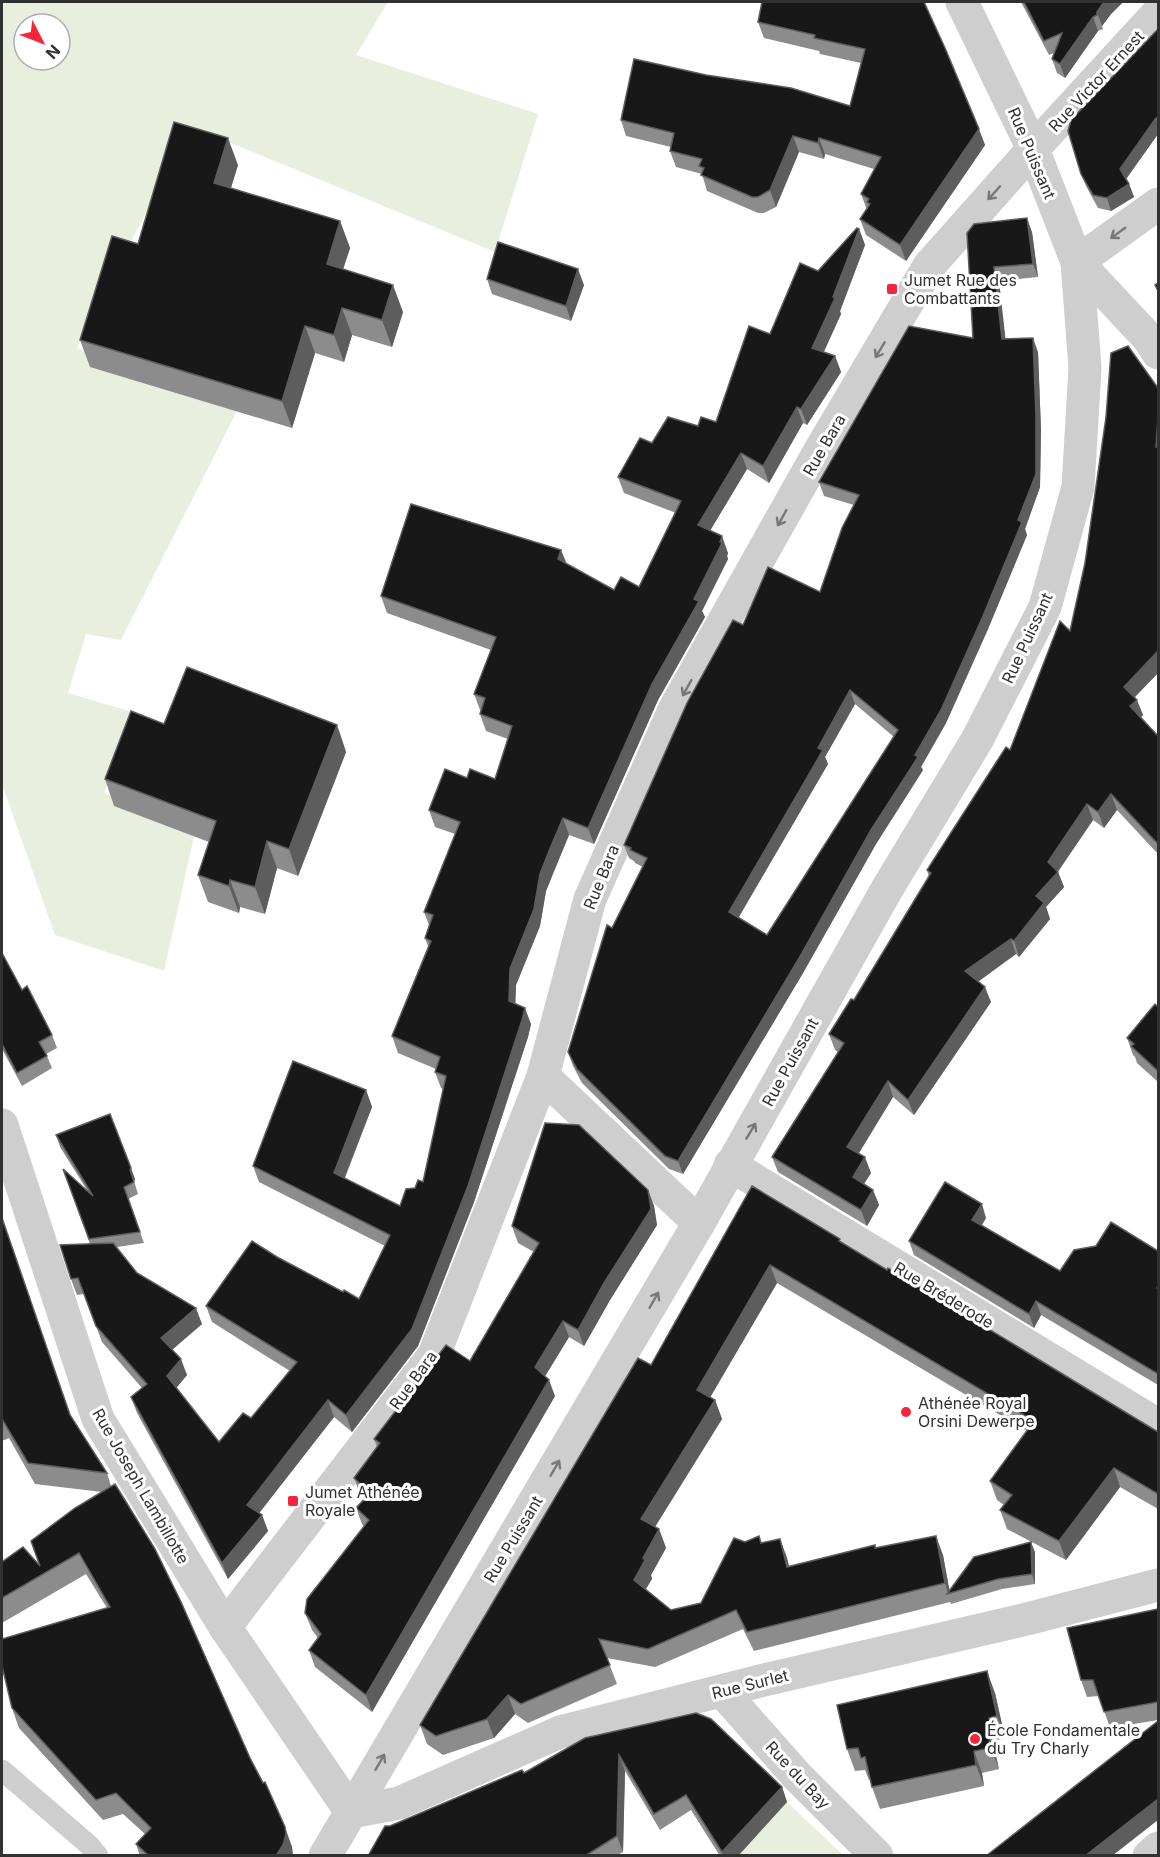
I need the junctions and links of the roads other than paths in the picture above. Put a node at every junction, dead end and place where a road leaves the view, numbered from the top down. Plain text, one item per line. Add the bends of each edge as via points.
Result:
1 (962, 2) edge
2 (1158, 13) edge
3 (1033, 149) junction
4 (1158, 204) edge
5 (1077, 262) junction
6 (1158, 353) edge
7 (543, 1076) junction
8 (2, 1125) edge
9 (730, 1166) junction
10 (699, 1222) junction
11 (1158, 1425) edge
12 (1158, 1585) edge
13 (225, 1628) junction
14 (722, 1690) junction
15 (2, 1770) edge
16 (351, 1812) junction
17 (1158, 1848) edge
18 (98, 1856) edge
19 (325, 1856) edge
20 (877, 1856) edge
21 (1149, 1856) edge

1 - 3 street, Rue Puissant
2 - 3 street, Rue Victor Ernest
3 - 5 street, Rue Puissant
3 -> 7 street, Rue Bara via 929,266 675,708 590,899
4 -> 5 street
5 - 6 street
9 -> 5 street, Rue Puissant via 887,889 977,740 1045,607 1078,488 1085,368
7 - 10 street
7 - 13 street, Rue Bara via 434,1355
8 - 13 street, Rue Joseph Lambillotte via 98,1419
9 - 10 street, Rue Puissant
9 - 11 street, Rue Bréderode
16 -> 10 street, Rue Puissant
12 - 14 street, Rue Surlet
13 - 16 street, Rue Joseph Lambillotte
14 - 16 street, Rue Surlet via 560,1732 399,1803
14 - 20 street, Rue du Bay via 797,1776
15 - 18 lane
16 - 19 street, Rue Puissant
17 - 21 street

